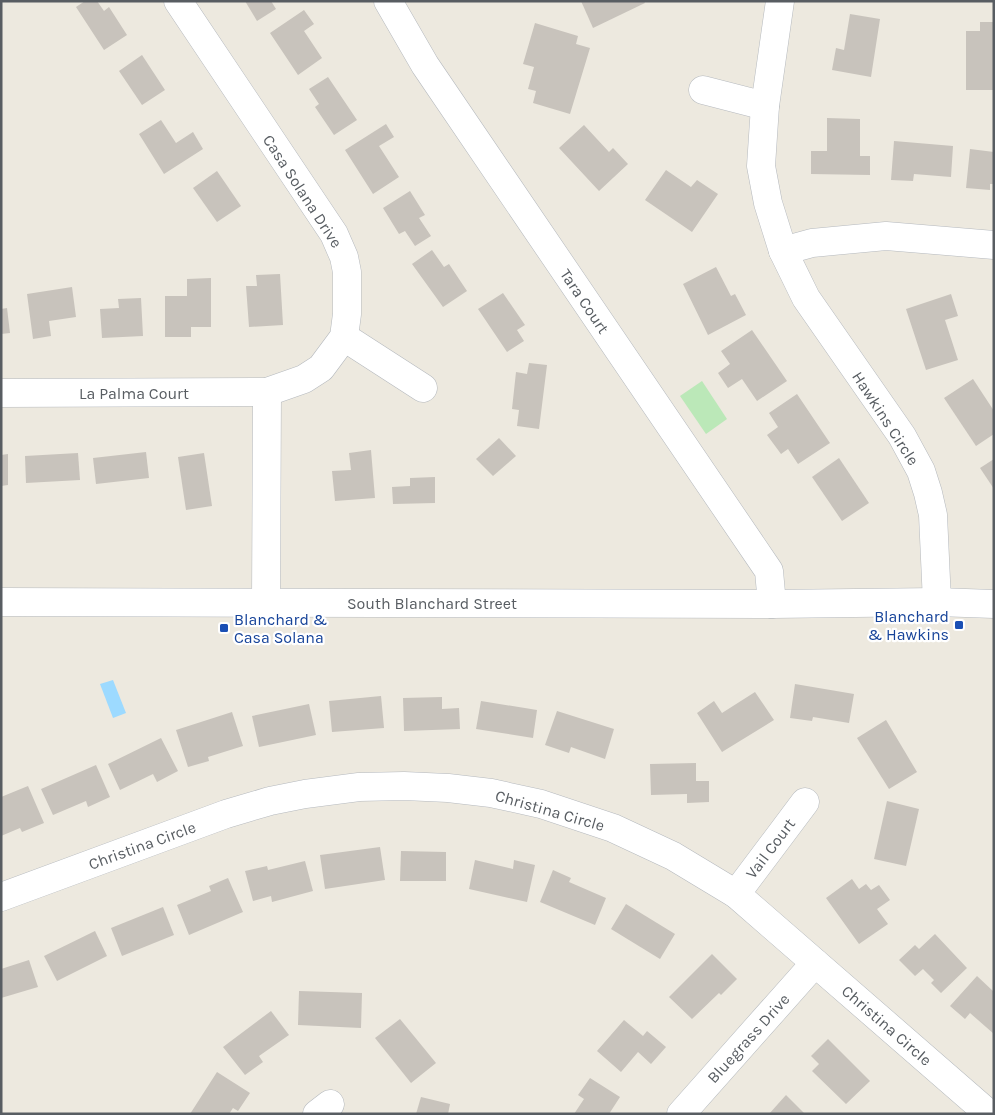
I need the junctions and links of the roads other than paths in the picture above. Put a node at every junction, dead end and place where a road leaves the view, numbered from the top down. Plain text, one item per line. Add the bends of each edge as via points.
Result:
1 (178, 1) edge
2 (388, 1) edge
3 (780, 1) edge
4 (703, 90) dead end
5 (765, 106) junction
6 (994, 245) edge
7 (782, 252) junction
8 (344, 337) junction
9 (423, 388) dead end
10 (267, 392) junction
11 (1, 394) edge
12 (1, 602) edge
13 (937, 602) junction
14 (266, 603) junction
15 (772, 604) junction
16 (994, 604) edge
17 (805, 802) dead end
18 (736, 894) junction
19 (1, 897) edge
20 (815, 963) junction
21 (681, 1114) edge
22 (988, 1114) edge

1 - 8 street, Casa Solana Drive via 340,245 347,272
2 - 15 street, Tara Court via 430,73 768,571
3 - 5 street, Hawkins Circle
4 - 5 street
5 - 7 street, Hawkins Circle via 761,166
6 - 7 street via 886,236 812,243
7 - 13 street, Hawkins Circle via 806,298 902,436 921,471 933,515
8 - 9 street
8 - 10 street, Casa Solana Drive via 321,368 304,379
10 - 11 street, La Palma Court
10 - 14 street
12 - 14 street, South Blanchard Street
13 - 15 street, South Blanchard Street
13 - 16 street, South Blanchard Street
14 - 15 street, South Blanchard Street
17 - 18 street, Vail Court
18 - 19 street, Christina Circle via 673,856 613,828 540,804 448,788 404,786 359,787 270,801 226,814
18 - 20 street, Christina Circle
20 - 21 street, Bluegrass Drive
20 - 22 street, Christina Circle

